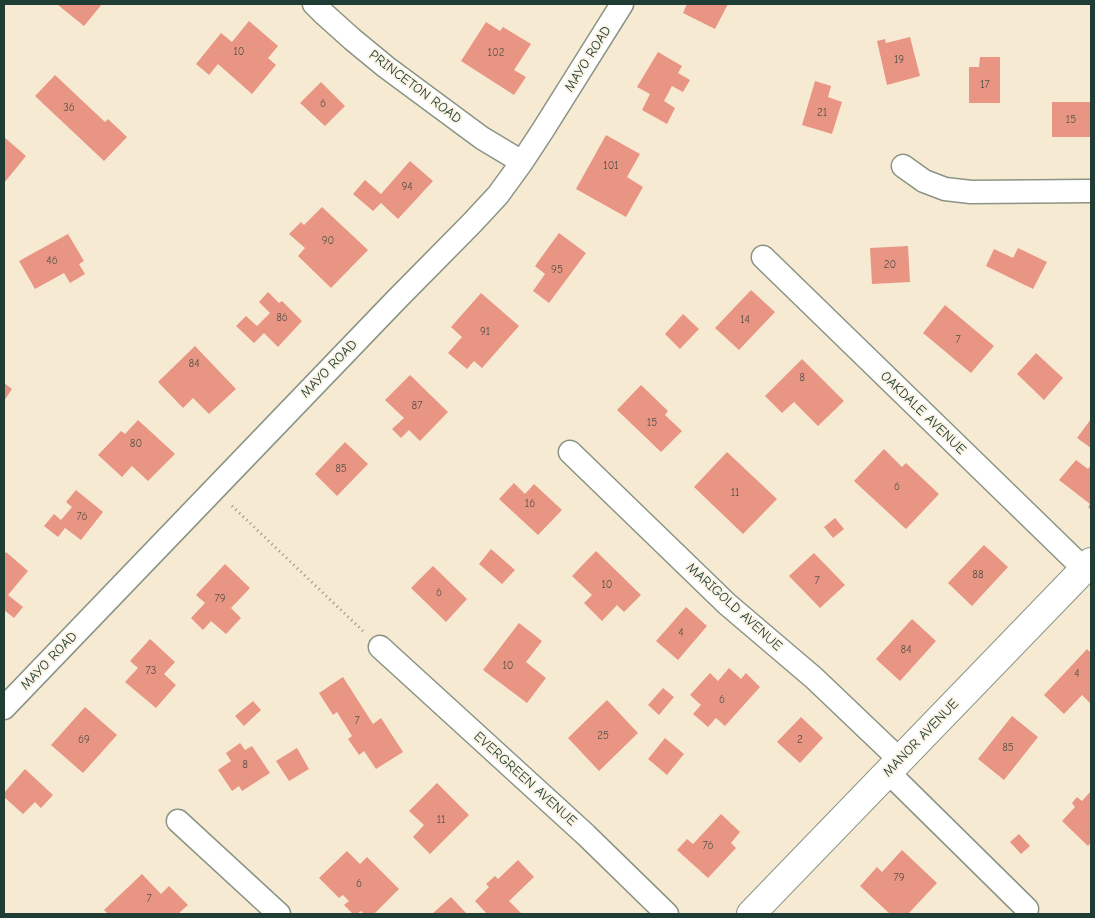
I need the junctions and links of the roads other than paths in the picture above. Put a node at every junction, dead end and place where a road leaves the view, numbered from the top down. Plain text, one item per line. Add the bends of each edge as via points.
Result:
1 (314, 4) edge
2 (622, 4) edge
3 (522, 162) junction
4 (903, 166) dead end
5 (1091, 191) edge
6 (763, 257) dead end
7 (570, 452) dead end
8 (1089, 564) edge
9 (380, 647) road end
10 (4, 708) edge
11 (894, 766) junction
12 (178, 820) dead end
13 (1026, 909) dead end
14 (279, 914) edge
15 (667, 914) edge
16 (751, 914) edge

1 - 3 street, PRINCETON ROAD via 386,67 482,138
2 - 3 street, MAYO ROAD
3 - 10 street, MAYO ROAD via 472,223
4 - 5 street via 924,181 945,189 971,192
6 - 8 street, OAKDALE AVENUE
7 - 11 street, MARIGOLD AVENUE via 727,604 820,683
8 - 11 street, MANOR AVENUE
9 - 15 street, EVERGREEN AVENUE via 586,835
11 - 13 street, MARIGOLD AVENUE
11 - 16 street, MANOR AVENUE
12 - 14 street

